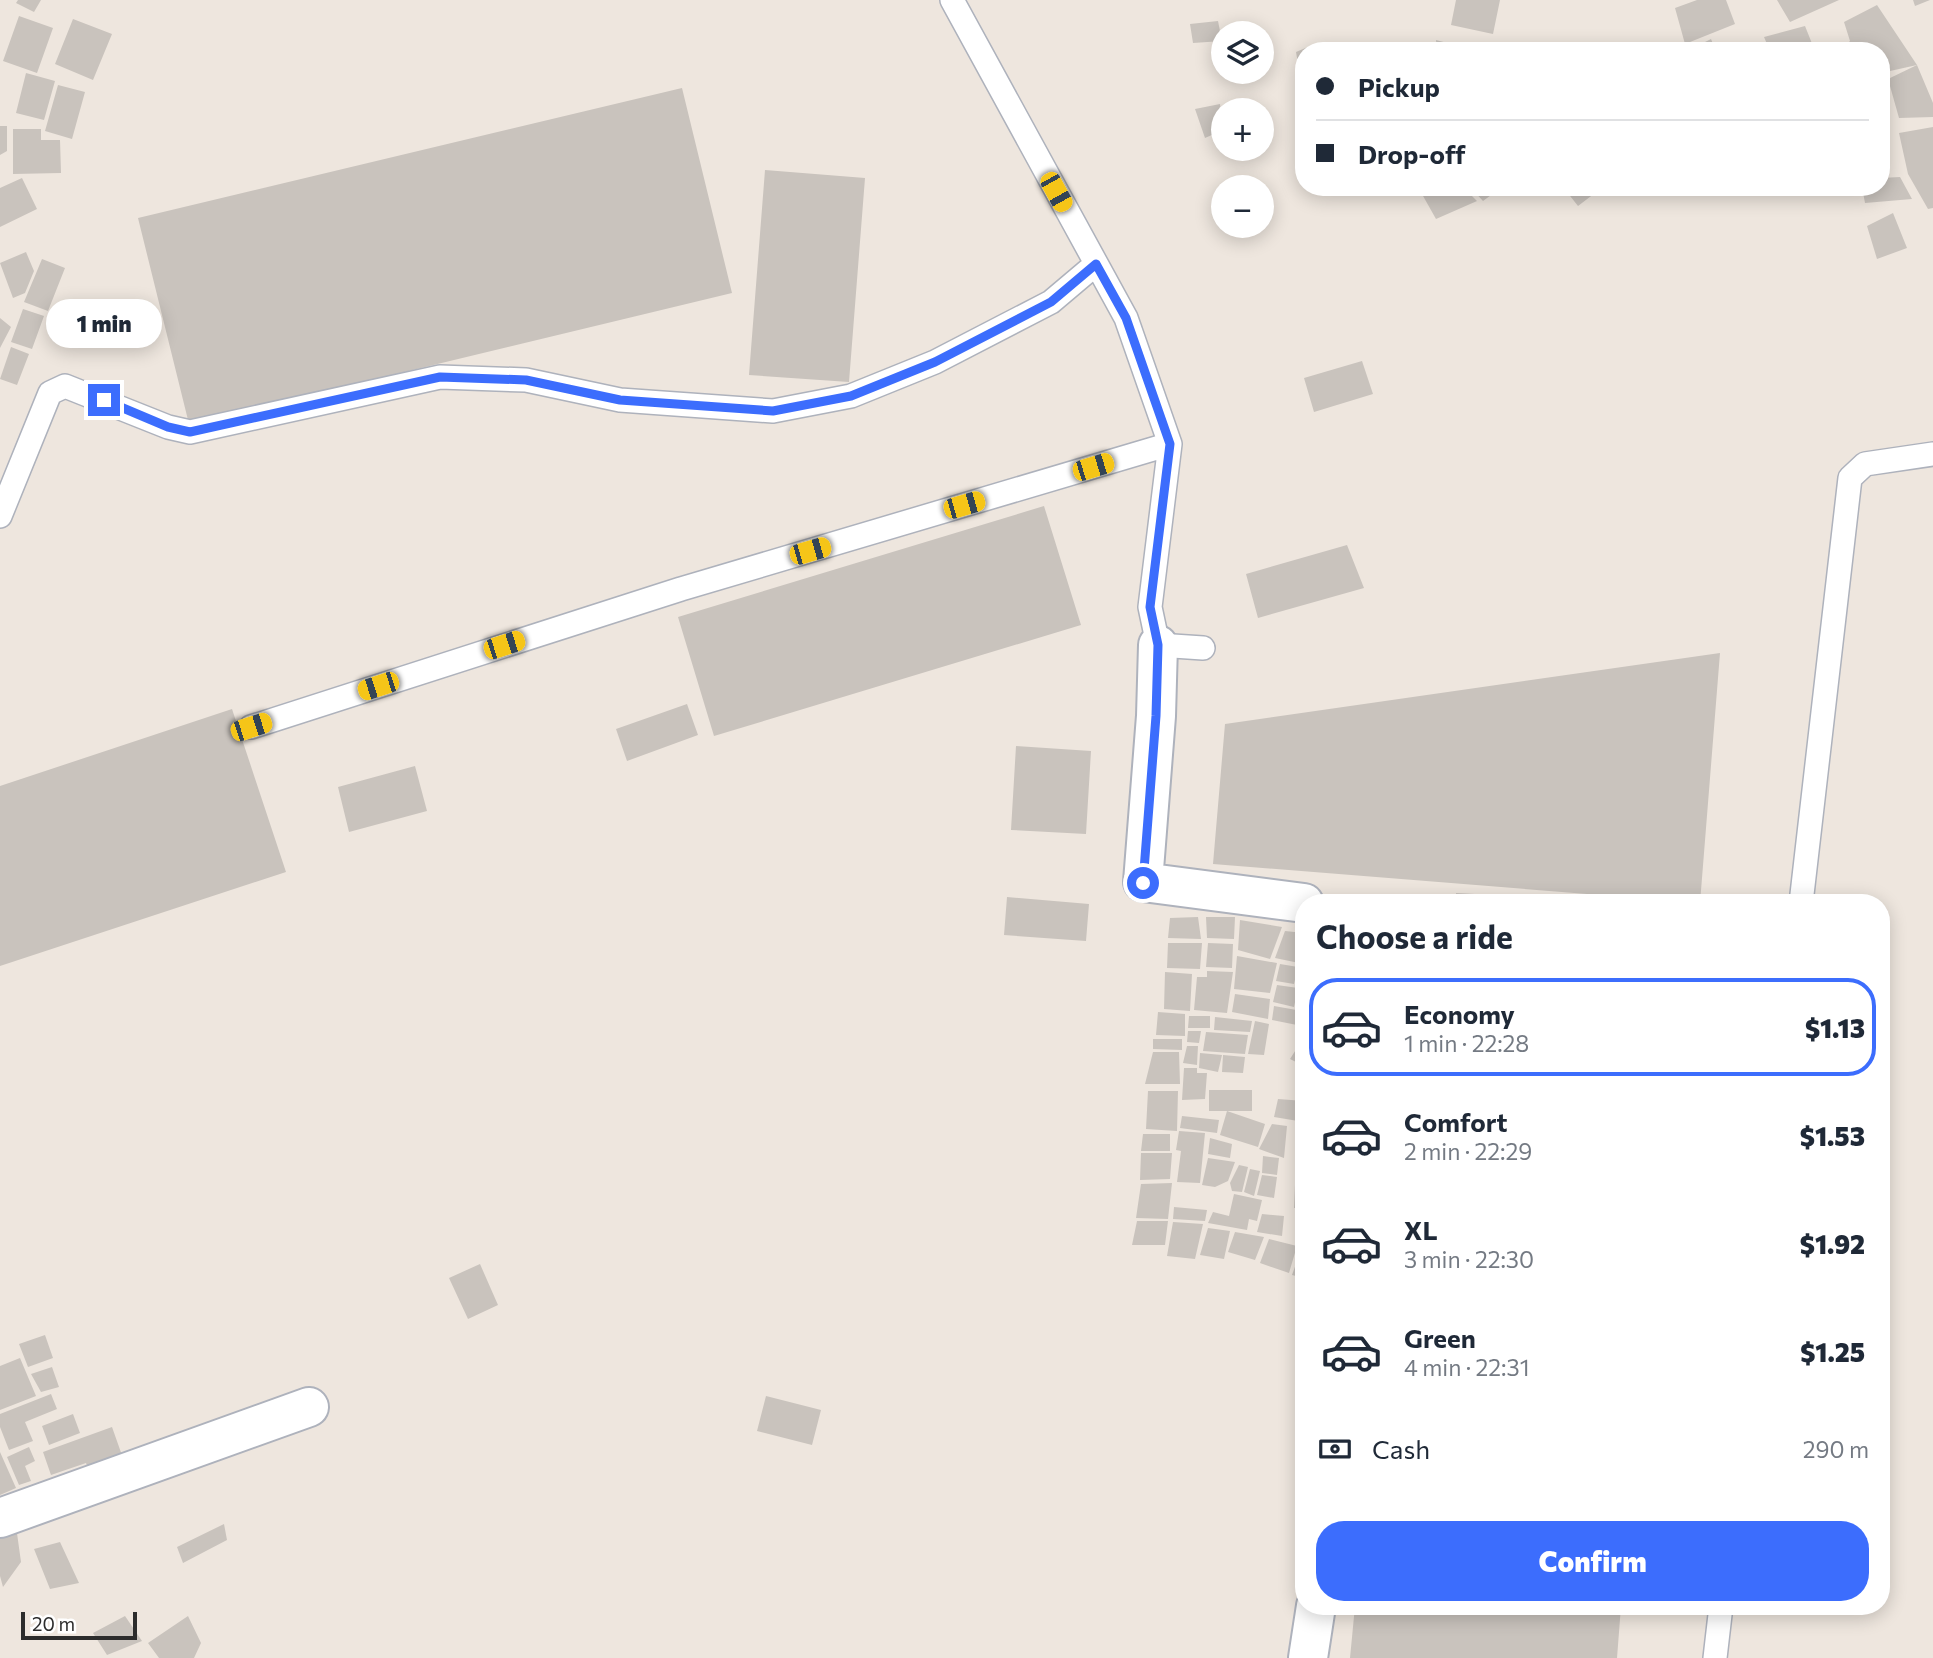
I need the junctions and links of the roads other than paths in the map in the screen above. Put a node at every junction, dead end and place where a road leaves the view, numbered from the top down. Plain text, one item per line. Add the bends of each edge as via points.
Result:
1 (952, 0) edge
2 (1096, 264) junction
3 (1170, 444) junction
4 (1933, 454) edge
5 (0, 516) edge
6 (1158, 645) junction
7 (1203, 648) dead end
8 (251, 727) dead end
9 (1802, 894) edge
10 (1295, 902) edge
11 (309, 1407) dead end
12 (0, 1518) edge
13 (1315, 1615) edge
14 (1720, 1615) edge
15 (1308, 1658) edge
16 (1716, 1658) edge

1 - 2 lane
2 - 3 lane via 1126,318
2 - 5 lane via 1051,302 935,362 851,396 773,411 620,400 526,380 440,377 190,432 65,386 50,393
3 - 6 lane via 1150,607
3 - 8 lane via 681,589
4 - 9 lane via 1865,464 1850,478
6 - 7 lane
6 - 10 street via 1143,883
11 - 12 street
13 - 15 street
14 - 16 lane

